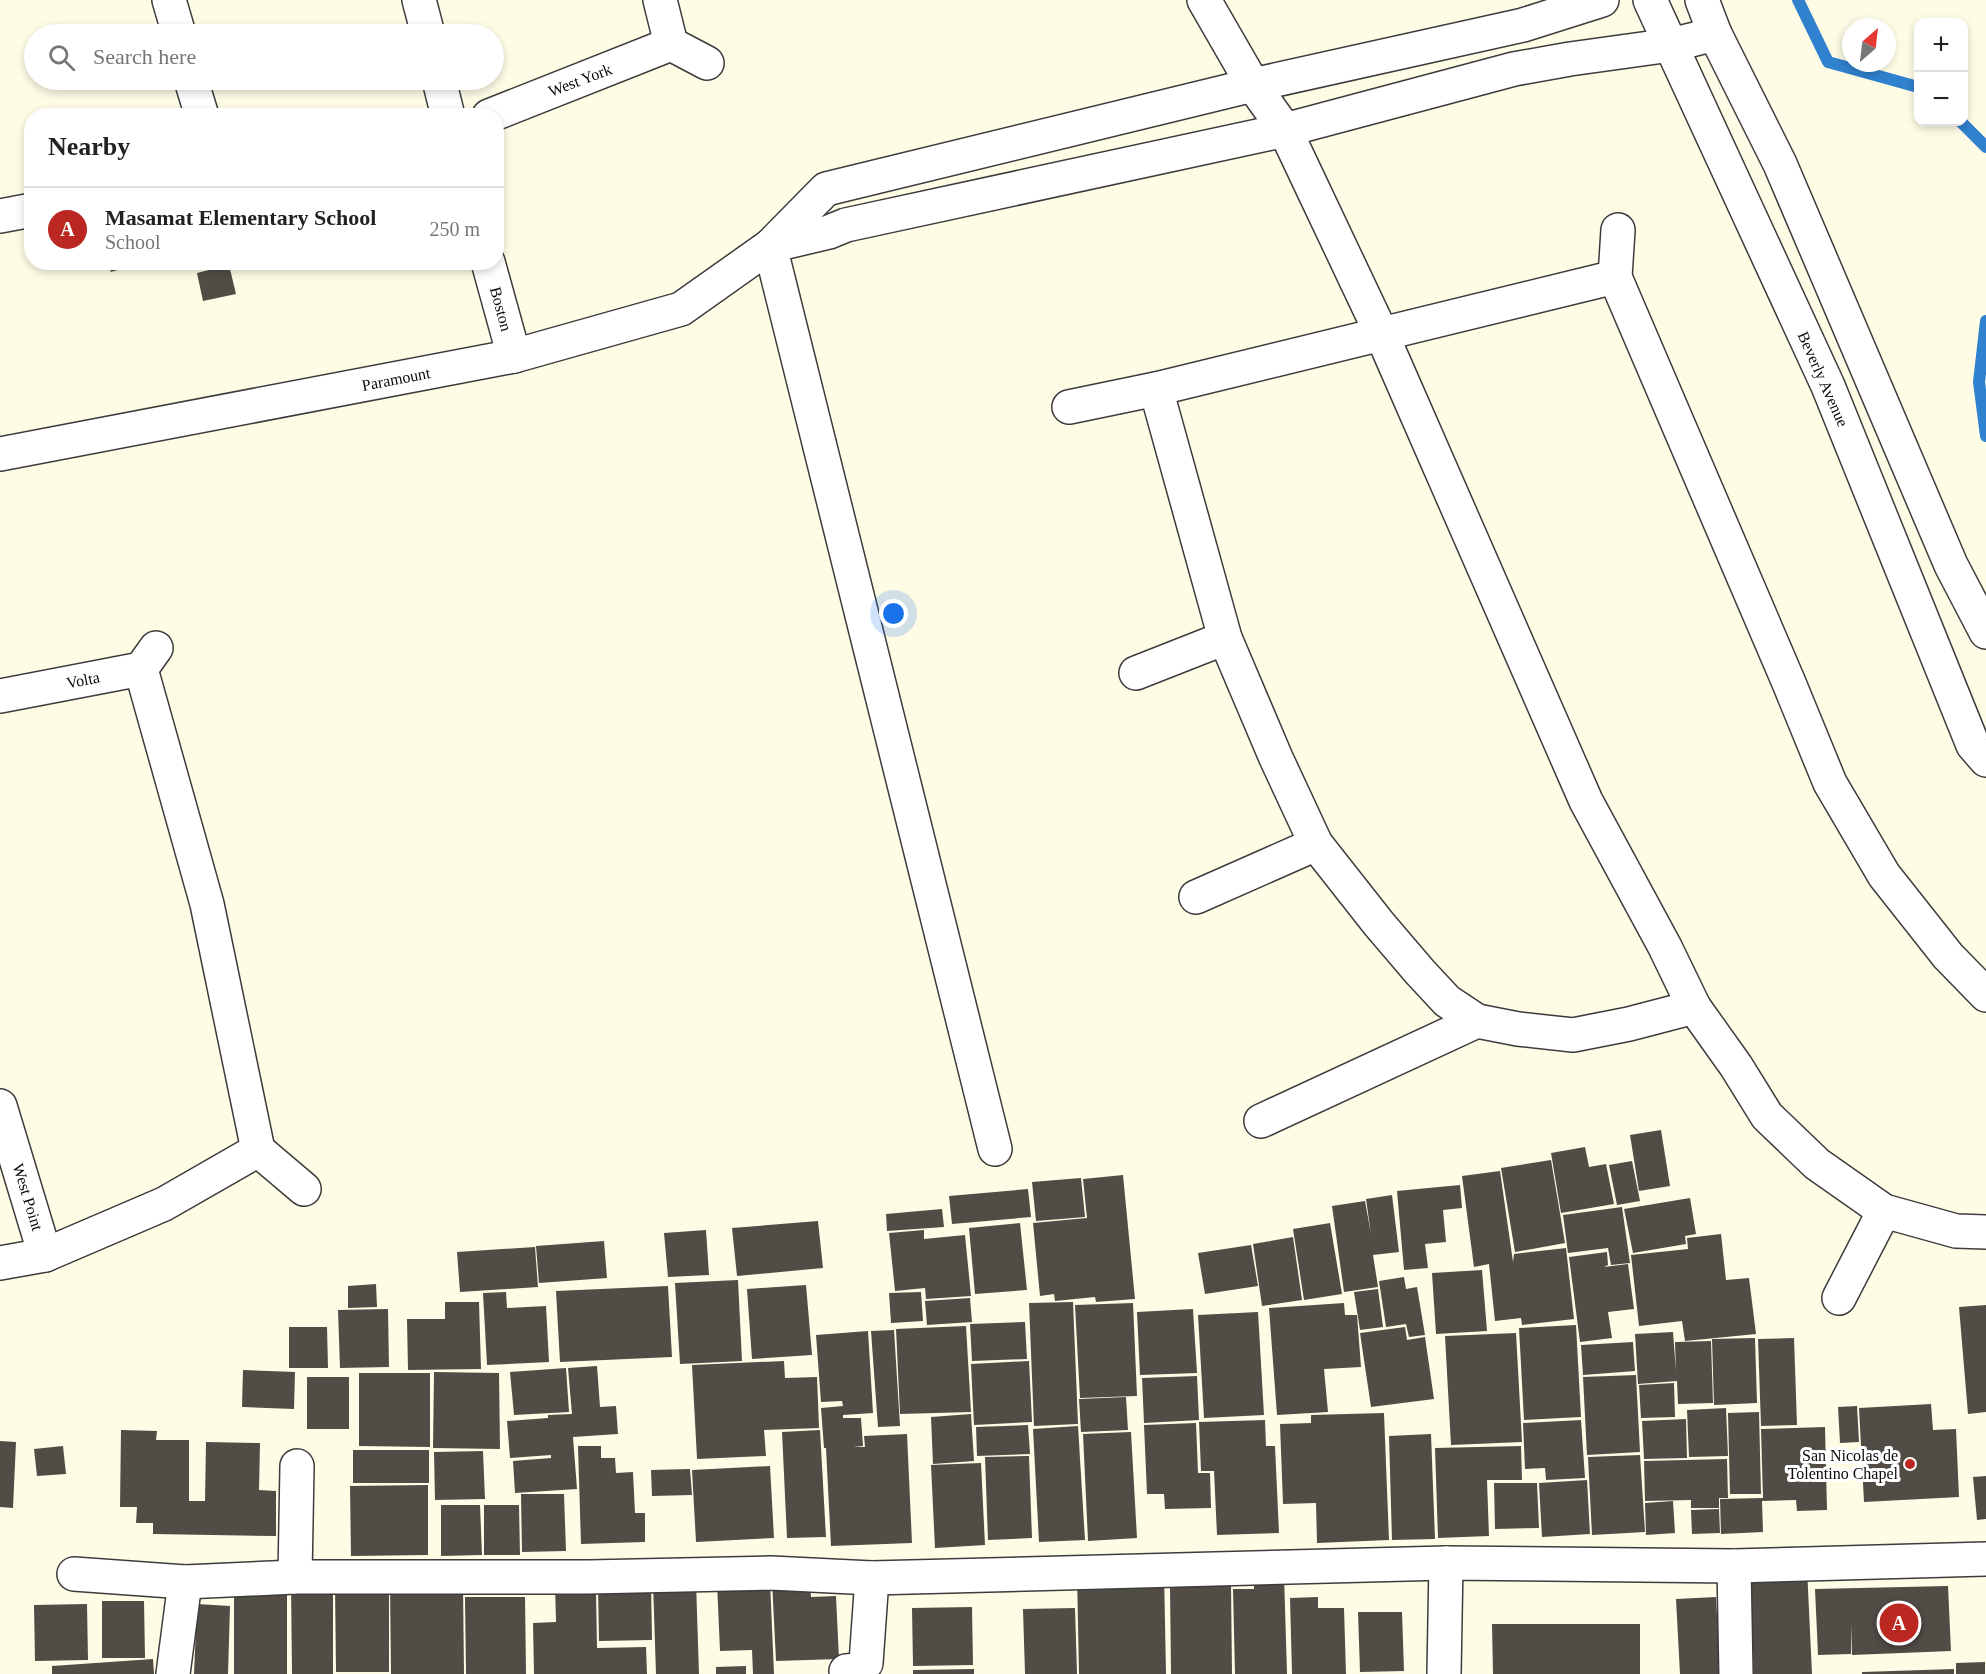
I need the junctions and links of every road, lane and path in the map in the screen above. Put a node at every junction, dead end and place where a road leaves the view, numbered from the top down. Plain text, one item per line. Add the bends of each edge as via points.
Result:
1 (169, 0) edge
2 (419, 0) edge
3 (660, 0) edge
4 (1204, 0) edge
5 (1602, 0) edge
6 (1650, 0) edge
7 (1702, 0) edge
8 (176, 24) edge
9 (425, 24) edge
10 (1714, 34) junction
11 (671, 44) junction
12 (1671, 45) junction
13 (707, 63) dead end
14 (1253, 85) junction
15 (194, 90) edge
16 (442, 90) edge
17 (200, 108) edge
18 (446, 108) edge
19 (504, 110) edge
20 (1285, 130) junction
21 (24, 212) edge
22 (0, 216) edge
23 (1618, 230) dead end
24 (771, 246) junction
25 (490, 270) edge
26 (1615, 277) junction
27 (1382, 335) junction
28 (513, 357) junction
29 (1156, 389) junction
30 (1070, 407) dead end
31 (0, 454) edge
32 (1986, 632) edge
33 (1225, 638) junction
34 (1136, 673) dead end
35 (0, 696) edge
36 (1982, 748) edge
37 (1316, 844) junction
38 (1196, 897) dead end
39 (1986, 995) edge
40 (1694, 1007) junction
41 (1477, 1021) junction
42 (0, 1106) edge
43 (1261, 1121) dead end
44 (995, 1149) dead end
45 (258, 1150) junction
46 (304, 1189) dead end
47 (1884, 1211) junction
48 (1986, 1232) edge
49 (45, 1255) junction
50 (0, 1263) edge
51 (1839, 1298) dead end
52 (297, 1466) dead end
53 (1986, 1559) edge
54 (1446, 1563) junction
55 (1734, 1566) junction
56 (74, 1574) dead end
57 (295, 1577) junction
58 (872, 1578) junction
59 (185, 1582) junction
60 (846, 1671) dead end
61 (174, 1674) edge
62 (1444, 1674) edge
63 (1736, 1674) edge

1 - 8 street
2 - 9 street
3 - 11 street
4 - 14 street
5 - 14 street via 1523,25
6 - 12 street, Beverly Avenue
7 - 10 street
10 - 12 street
10 - 32 street via 1780,164 1951,565
11 - 13 street
11 - 19 street, West York
12 - 20 street via 1514,69
12 - 36 street, Beverly Avenue via 1828,386
14 - 20 street
14 - 24 street via 826,189
15 - 17 street
16 - 18 street
20 - 24 street via 846,225
20 - 27 street
21 - 22 street
23 - 26 street
24 - 28 street, Paramount via 681,309
24 - 44 street
25 - 28 street, Boston
26 - 27 street
26 - 39 street via 1830,783 1884,874 1948,956
27 - 29 street
27 - 40 street via 1586,801
28 - 31 street, Paramount
29 - 30 street
29 - 33 street
33 - 34 street
33 - 37 street
35 - 45 street, Volta via 148,658 207,904
37 - 38 street
37 - 41 street via 1420,972 1447,1001
40 - 41 street via 1573,1035
40 - 47 street via 1767,1116 1817,1164
41 - 43 street
42 - 49 street, West Point
45 - 46 street
45 - 49 street via 164,1204
47 - 48 street via 1956,1231
47 - 51 street
49 - 50 street
52 - 57 street
53 - 55 street
54 - 55 street
54 - 58 street
54 - 62 street
55 - 63 street
56 - 59 street
57 - 58 street via 771,1573
57 - 59 street
58 - 60 street via 866,1663 857,1670
59 - 61 street

